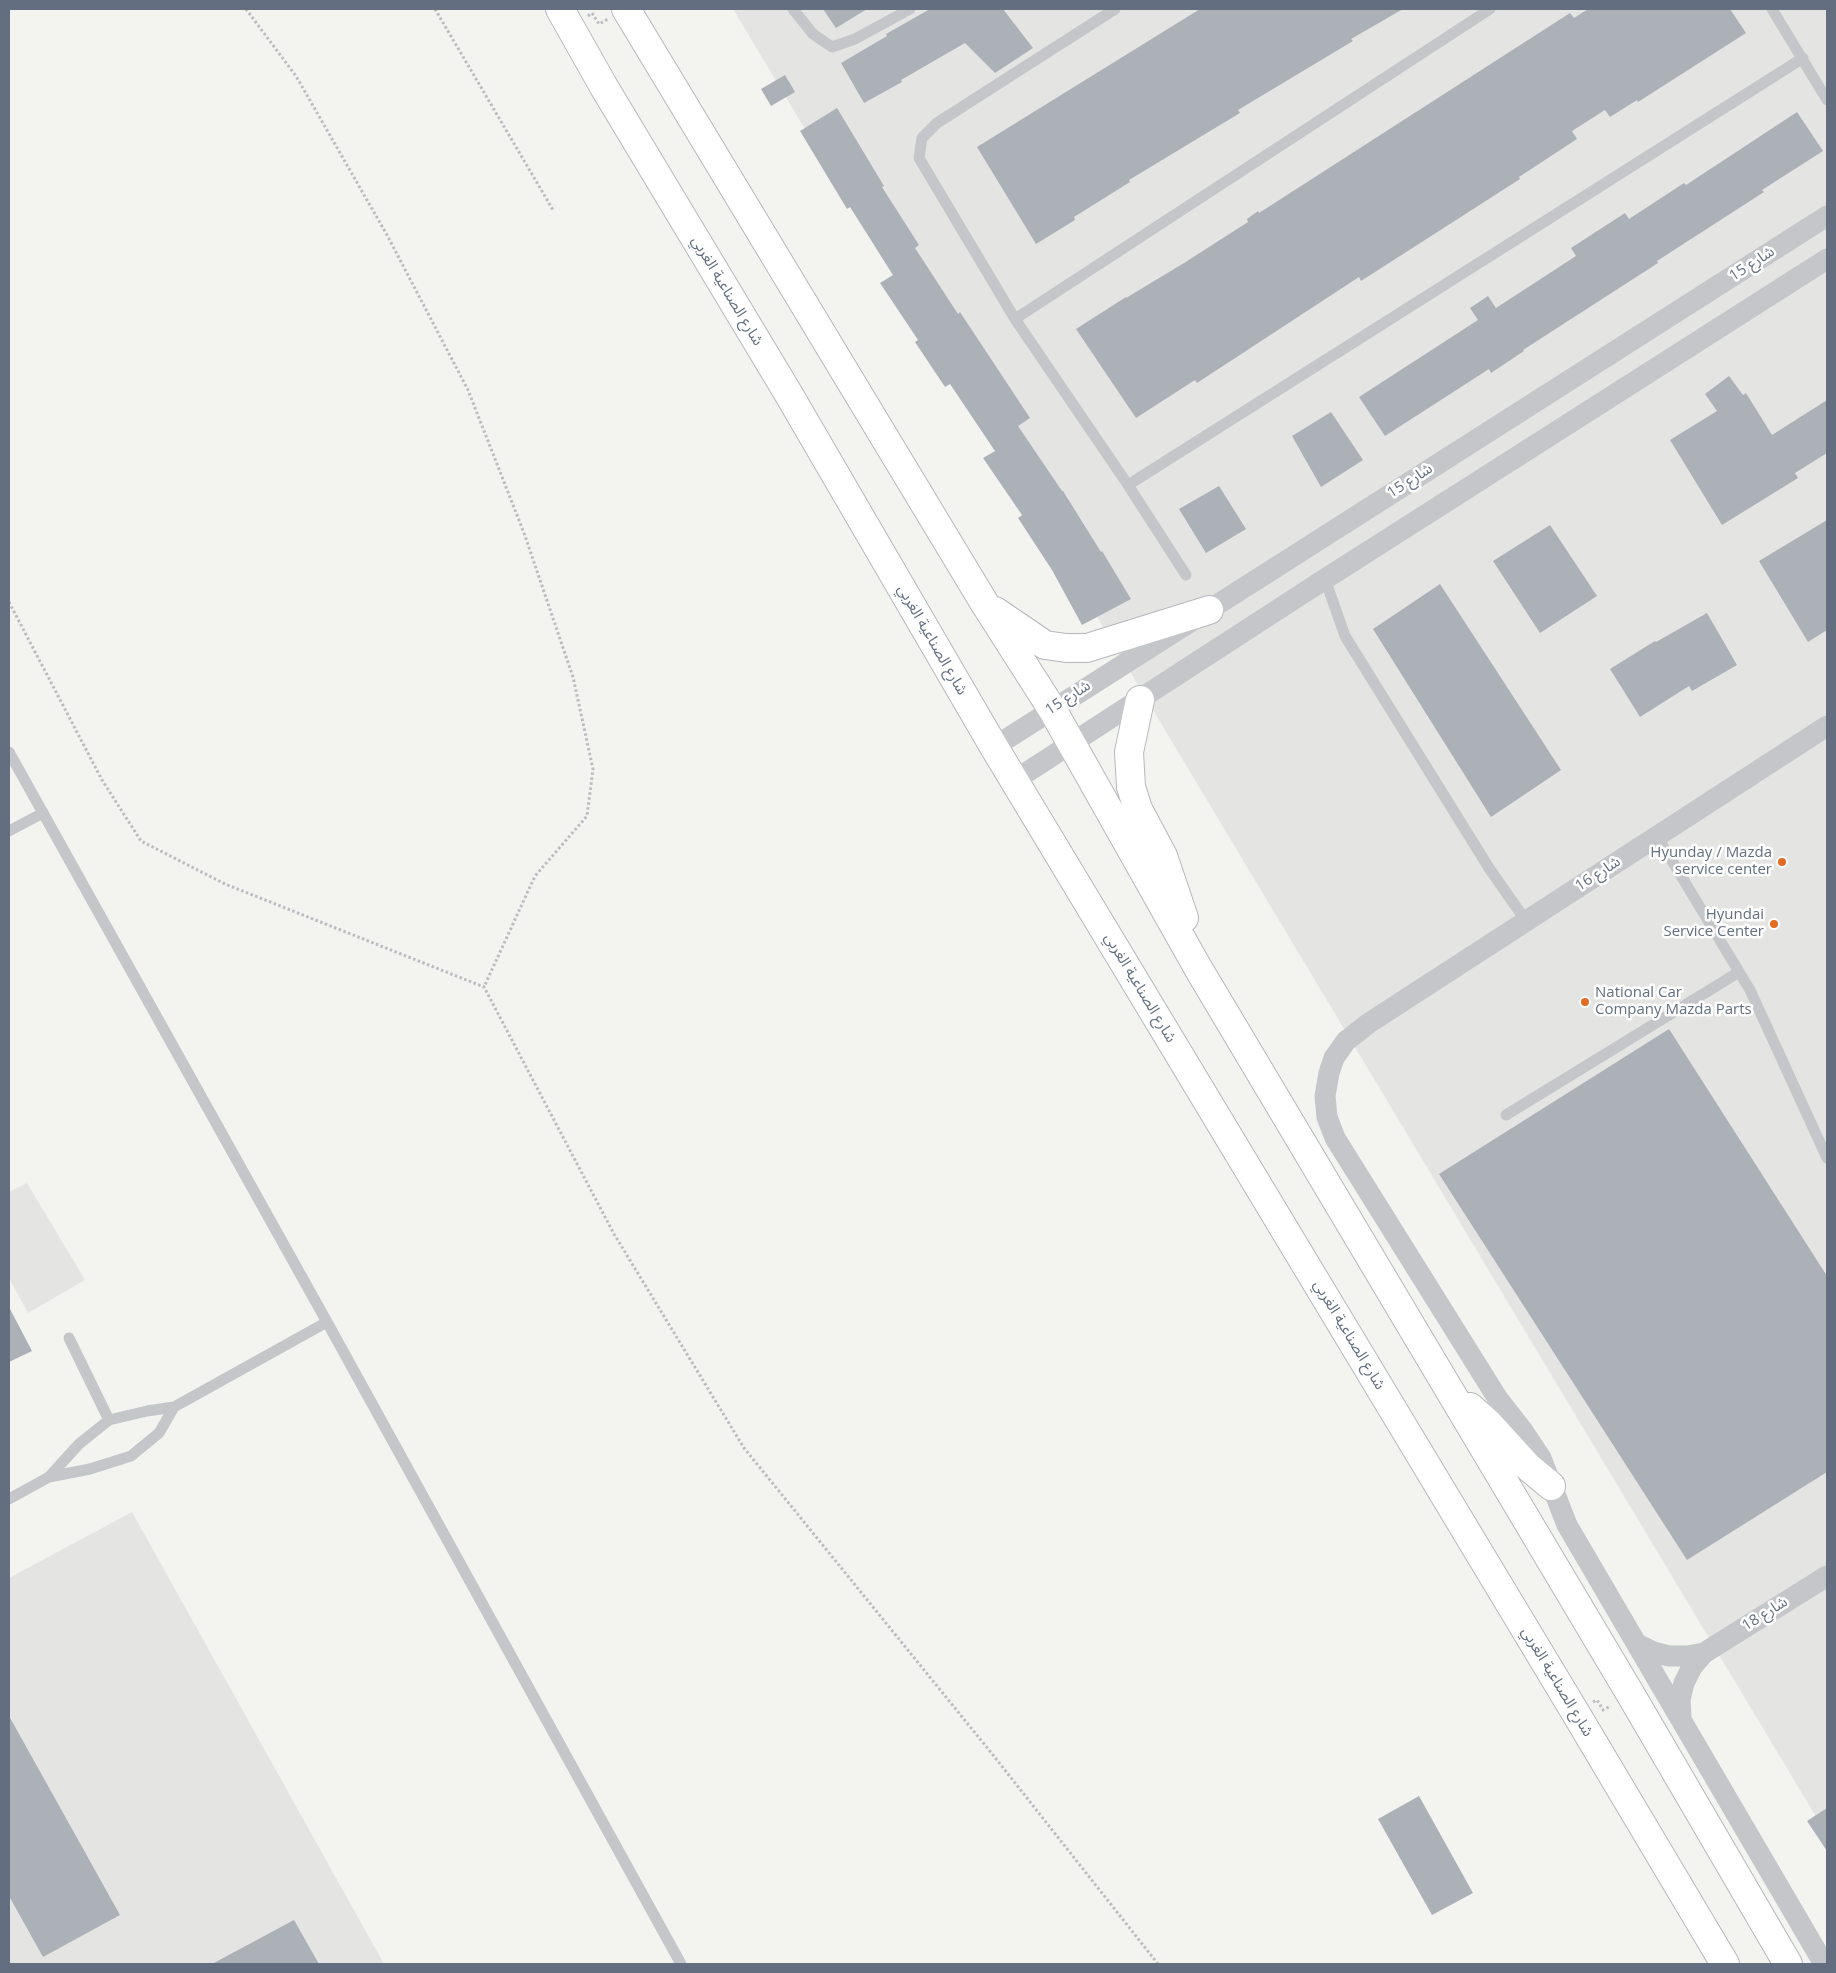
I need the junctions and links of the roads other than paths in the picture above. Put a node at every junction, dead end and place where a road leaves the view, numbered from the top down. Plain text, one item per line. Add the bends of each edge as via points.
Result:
1 (793, 9) edge
2 (910, 9) edge
3 (1114, 9) edge
4 (1490, 9) edge
5 (1772, 9) edge
6 (619, 13) edge
7 (565, 18) edge
8 (1802, 58) junction
9 (1827, 100) edge
10 (1827, 216) edge
11 (1827, 259) edge
12 (1014, 319) junction
13 (1128, 485) junction
14 (1186, 575) dead end
15 (1325, 578) junction
16 (985, 604) junction
17 (1209, 610) junction
18 (1140, 700) junction
19 (1052, 709) junction
20 (1827, 726) edge
21 (1072, 743) junction
22 (994, 747) junction
23 (9, 752) edge
24 (1015, 780) junction
25 (43, 812) junction
26 (9, 832) edge
27 (1657, 836) junction
28 (1526, 921) junction
29 (1198, 968) junction
30 (1739, 972) junction
31 (1506, 1115) dead end
32 (1827, 1158) edge
33 (326, 1322) junction
34 (69, 1338) dead end
35 (1448, 1388) junction
36 (174, 1407) junction
37 (110, 1420) junction
38 (49, 1477) junction
39 (1551, 1486) junction
40 (9, 1499) edge
41 (1827, 1576) edge
42 (1637, 1644) junction
43 (1704, 1653) junction
44 (1681, 1717) junction
45 (1823, 1957) edge
46 (681, 1964) edge
47 (1725, 1964) edge
48 (1788, 1964) edge

1 - 2 lane via 813,34 832,47 855,39
3 - 12 lane via 937,123 922,138 919,158
4 - 12 lane
5 - 8 lane
6 - 16 main road
7 - 22 main road, شارع الصناعية الغربي
8 - 9 lane
8 - 13 lane
10 - 17 street, شارع 15
11 - 15 street
12 - 13 lane
13 - 14 lane
15 - 18 street
15 - 28 lane via 1345,636 1489,868
16 - 17 main road via 1045,645 1066,648 1087,648
16 - 19 main road
17 - 19 street, شارع 15
18 - 21 street
18 - 29 main road via 1129,752 1131,787 1138,809 1162,856
19 - 21 main road
19 - 22 street, شارع 15
20 - 27 street, شارع 16
21 - 24 street
21 - 29 main road
22 - 24 main road, شارع الصناعية الغربي
23 - 25 lane
24 - 47 main road, شارع الصناعية الغربي
25 - 26 lane
25 - 33 lane
27 - 28 street, شارع 16
27 - 30 lane
28 - 39 street, شارع 16 via 1346,1041 1328,1073 1325,1096 1327,1118 1335,1138 1498,1399 1541,1458
29 - 35 main road
30 - 31 lane
30 - 32 lane
33 - 36 lane
33 - 46 lane
34 - 37 lane
35 - 39 main road
35 - 48 main road
36 - 37 lane
36 - 38 lane via 159,1433 130,1456 90,1469
37 - 38 lane via 79,1444
38 - 40 lane
39 - 42 street via 1568,1525
41 - 43 street, شارع 18
42 - 43 street, شارع 18 via 1670,1656
42 - 44 street
43 - 44 street, شارع 18 via 1684,1683
44 - 45 street

